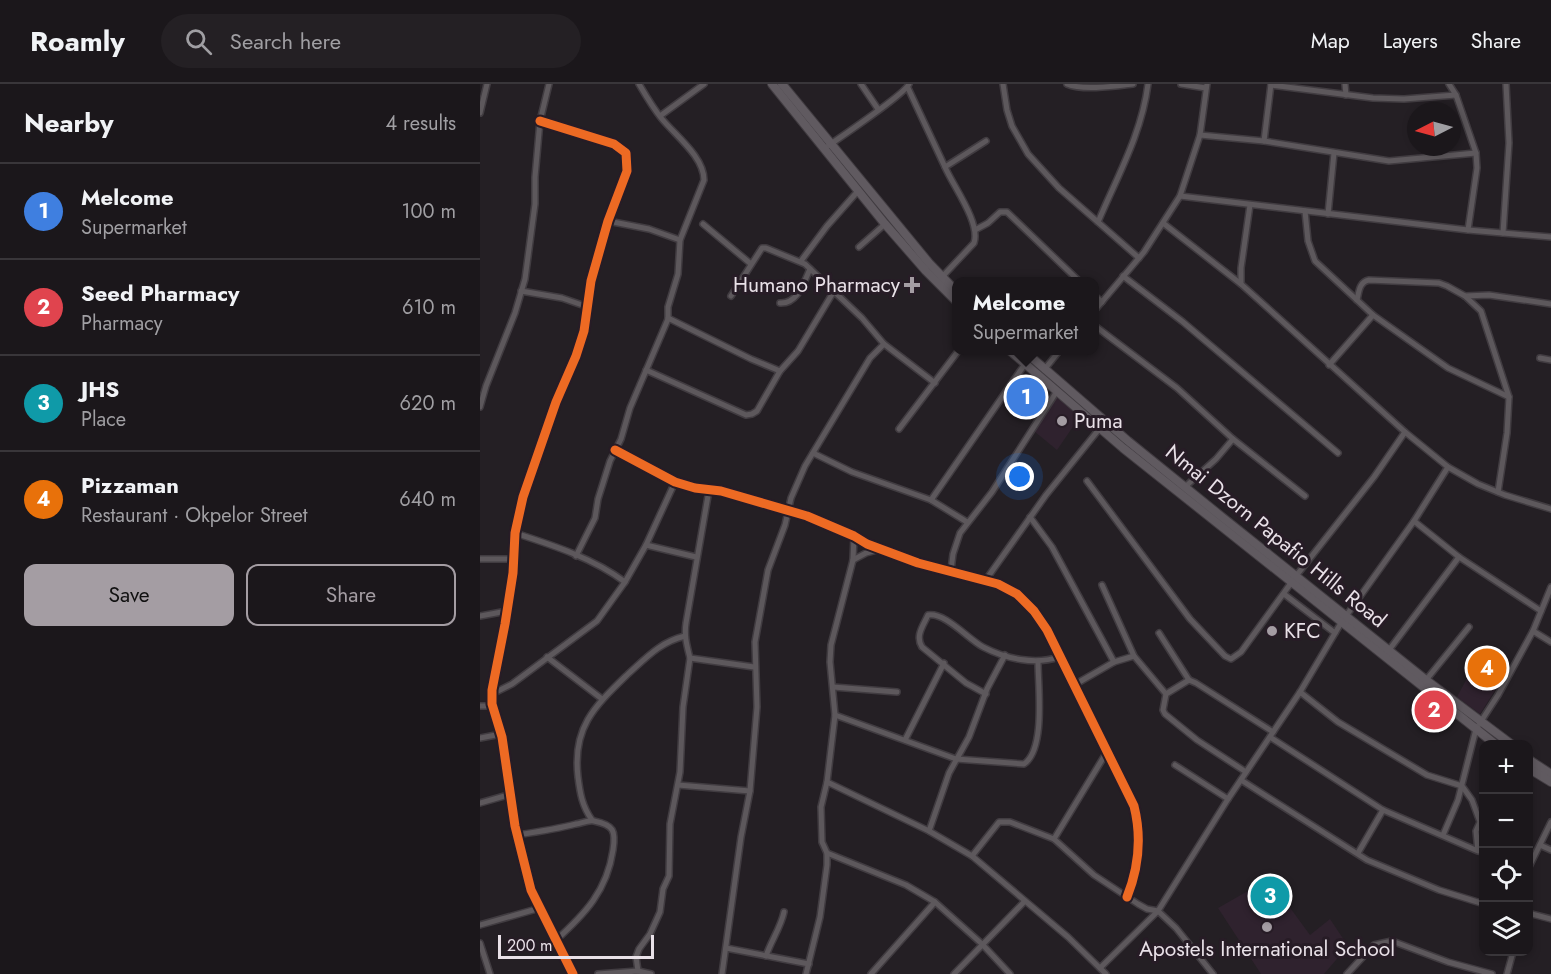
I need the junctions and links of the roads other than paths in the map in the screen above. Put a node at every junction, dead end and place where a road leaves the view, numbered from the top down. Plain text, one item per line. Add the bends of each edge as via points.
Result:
1 (487, 84) edge
2 (549, 84) edge
3 (639, 84) edge
4 (704, 84) edge
5 (772, 84) edge
6 (782, 84) edge
7 (861, 84) edge
8 (1003, 84) edge
9 (1067, 84) edge
10 (1133, 84) edge
11 (1148, 84) edge
12 (1182, 84) edge
13 (1345, 84) edge
14 (1449, 84) edge
15 (1506, 84) edge
16 (1271, 85) edge
17 (908, 86) edge
18 (1207, 86) edge
19 (1346, 95) junction
20 (1456, 95) junction
21 (878, 109) junction
22 (480, 113) edge
23 (660, 116) junction
24 (540, 121) junction
25 (1200, 135) junction
26 (986, 141) dead end
27 (1264, 141) junction
28 (828, 147) junction
29 (1334, 153) junction
30 (1476, 153) junction
31 (945, 167) junction
32 (858, 191) junction
33 (1180, 196) junction
34 (1250, 204) junction
35 (1305, 211) junction
36 (1328, 214) junction
37 (608, 221) junction
38 (1098, 222) junction
39 (1163, 223) junction
40 (703, 224) dead end
41 (885, 224) junction
42 (975, 230) junction
43 (1468, 230) junction
44 (1503, 233) junction
45 (1551, 237) edge
46 (680, 240) junction
47 (859, 247) dead end
48 (1139, 258) junction
49 (801, 261) junction
50 (751, 264) junction
51 (810, 268) junction
52 (1123, 276) junction
53 (1075, 277) edge
54 (942, 278) junction
55 (1241, 284) junction
56 (952, 287) edge
57 (522, 291) junction
58 (834, 291) junction
59 (731, 296) dead end
60 (1465, 296) junction
61 (952, 297) edge
62 (1357, 300) junction
63 (1101, 302) joint
64 (780, 303) dead end
65 (1551, 304) edge
66 (1099, 305) edge
67 (588, 307) junction
68 (1372, 315) junction
69 (668, 318) junction
70 (1099, 330) edge
71 (884, 344) junction
72 (956, 355) edge
73 (1014, 355) edge
74 (1027, 355) edge
75 (1057, 355) edge
76 (1540, 358) dead end
77 (1551, 360) edge
78 (1024, 364) junction
79 (1329, 365) junction
80 (646, 370) junction
81 (780, 370) junction
82 (1044, 370) junction
83 (480, 379) edge
84 (487, 382) junction
85 (935, 383) junction
86 (1056, 391) junction
87 (1509, 398) junction
88 (480, 407) edge
89 (1100, 428) junction
90 (899, 429) dead end
91 (1405, 432) junction
92 (1233, 439) junction
93 (615, 450) junction
94 (813, 453) junction
95 (1338, 453) dead end
96 (1448, 466) junction
97 (1087, 481) dead end
98 (675, 482) junction
99 (1185, 487) junction
100 (709, 490) junction
101 (1498, 492) junction
102 (1305, 496) dead end
103 (931, 500) junction
104 (1551, 509) edge
105 (788, 510) junction
106 (1030, 517) junction
107 (1414, 521) junction
108 (967, 522) junction
109 (515, 533) junction
110 (855, 536) junction
111 (646, 545) junction
112 (881, 549) junction
113 (576, 556) junction
114 (696, 557) junction
115 (1459, 557) junction
116 (480, 559) edge
117 (514, 559) junction
118 (853, 560) junction
119 (951, 570) junction
120 (1294, 579) junction
121 (986, 581) junction
122 (625, 582) junction
123 (1102, 585) dead end
124 (1551, 587) edge
125 (1284, 594) junction
126 (507, 611) junction
127 (1541, 611) junction
128 (480, 616) edge
129 (1344, 619) junction
130 (1469, 627) dead end
131 (1533, 630) junction
132 (1159, 633) dead end
133 (1335, 633) junction
134 (685, 636) junction
135 (1551, 642) edge
136 (1389, 650) junction
137 (1005, 655) junction
138 (1134, 656) junction
139 (547, 657) junction
140 (1059, 657) junction
141 (690, 658) junction
142 (1038, 662) junction
143 (1114, 662) junction
144 (944, 663) junction
145 (754, 667) junction
146 (1189, 680) junction
147 (1426, 681) junction
148 (1074, 685) junction
149 (833, 687) junction
150 (897, 692) dead end
151 (1300, 692) junction
152 (492, 694) junction
153 (986, 694) junction
154 (1166, 694) junction
155 (602, 699) junction
156 (480, 706) edge
157 (492, 706) junction
158 (836, 715) junction
159 (1481, 721) junction
160 (1476, 729) junction
161 (501, 734) junction
162 (1271, 735) junction
163 (480, 738) edge
164 (905, 740) junction
165 (1491, 740) edge
166 (1506, 740) edge
167 (1107, 750) junction
168 (956, 759) junction
169 (1533, 762) edge
170 (1175, 765) dead end
171 (1533, 771) edge
172 (1246, 772) junction
173 (1551, 774) edge
174 (1241, 780) junction
175 (827, 782) junction
176 (1551, 782) edge
177 (678, 785) junction
178 (1462, 786) junction
179 (750, 791) junction
180 (511, 794) junction
181 (1228, 799) junction
182 (480, 803) edge
183 (1383, 810) junction
184 (592, 820) junction
185 (1551, 822) edge
186 (929, 831) junction
187 (517, 835) junction
188 (1443, 835) junction
189 (1054, 839) junction
190 (1540, 845) junction
191 (1551, 850) edge
192 (826, 853) junction
193 (1358, 854) junction
194 (972, 856) junction
195 (1533, 859) edge
196 (1127, 897) junction
197 (1025, 901) junction
198 (935, 902) junction
199 (1479, 902) edge
200 (540, 908) junction
201 (1158, 911) junction
202 (783, 912) dead end
203 (1533, 914) edge
204 (1551, 919) edge
205 (480, 925) edge
206 (555, 941) junction
207 (480, 943) edge
208 (982, 944) junction
209 (726, 948) junction
210 (766, 956) junction
211 (1512, 956) edge
212 (809, 964) junction
213 (1100, 968) junction
214 (638, 970) junction
215 (490, 974) edge
216 (573, 974) edge
217 (598, 974) edge
218 (651, 974) edge
219 (722, 974) edge
220 (806, 974) edge
221 (872, 974) edge
222 (954, 974) edge
223 (1010, 974) edge
224 (1106, 974) edge
225 (1213, 974) edge
226 (1347, 974) edge
227 (1491, 974) edge
228 (1507, 974) edge

1 - 22 street
2 - 24 street
3 - 23 street
4 - 23 street
5 - 28 street
6 - 28 street
7 - 21 street
8 - 38 street via 1012,126 1028,154
9 - 10 street
11 - 38 street via 1136,137
12 - 18 street
13 - 19 street
14 - 20 street
15 - 44 street via 1509,143
16 - 19 street
16 - 27 street
17 - 21 street
17 - 31 street
18 - 25 street
19 - 20 street via 1404,99
20 - 30 street
21 - 28 street
23 - 46 street via 695,157 704,175
24 - 37 street via 614,144 626,153 627,171
24 - 57 street via 535,204
25 - 27 street
25 - 33 street
26 - 31 street
27 - 29 street
28 - 32 street
28 - 54 street
29 - 30 street via 1389,161
29 - 36 street
30 - 43 street
31 - 42 street
32 - 41 street
32 - 49 street
33 - 34 street
33 - 39 street
34 - 35 street
34 - 55 street
35 - 36 street
35 - 62 street via 1315,261
36 - 43 street
37 - 46 street
37 - 67 street
38 - 48 street
39 - 48 street
39 - 55 street
40 - 50 street
41 - 47 street
41 - 61 street
42 - 53 street via 1000,212 1007,213
42 - 54 street via 974,243
43 - 44 street
44 - 45 street
46 - 69 street via 678,274
48 - 52 street
49 - 50 street via 766,248
49 - 51 street
50 - 59 street
51 - 58 street
51 - 64 street via 799,294
52 - 63 street
52 - 95 street via 1183,321
54 - 56 street
55 - 79 street
57 - 67 street
57 - 84 street
58 - 71 street
58 - 81 street via 798,351
60 - 62 street via 1439,283 1369,280 1361,285
60 - 65 street via 1489,295
60 - 87 street via 1481,311
62 - 68 street
63 - 66 street
67 - 109 street via 576,356 538,450
68 - 79 street
68 - 87 street via 1448,368
69 - 80 street
69 - 81 street
70 - 92 street via 1178,388
71 - 85 street
71 - 94 street via 870,358
72 - 85 street
73 - 78 street, Nmai Dzorn Papafio Hills Road
74 - 82 street, Nmai Dzorn Papafio Hills Road
75 - 82 street
76 - 77 street
78 - 86 street, Nmai Dzorn Papafio Hills Road
78 - 103 street
79 - 91 street
80 - 81 street via 746,415 757,411
80 - 93 street
82 - 99 street, Nmai Dzorn Papafio Hills Road
83 - 84 street
84 - 88 street
85 - 90 street
86 - 89 street, Nmai Dzorn Papafio Hills Road
86 - 108 street via 992,492
87 - 101 street
89 - 106 street
89 - 120 street, Nmai Dzorn Papafio Hills Road
91 - 96 street
91 - 120 street
92 - 99 street
92 - 102 street
93 - 98 street
93 - 113 street via 595,518
94 - 103 street via 852,472
94 - 105 street
96 - 101 street
96 - 107 street
97 - 125 street via 1190,619 1225,656 1231,659 1241,652
98 - 100 street
98 - 111 street
99 - 120 street, Nmai Dzorn Papafio Hills Road
100 - 105 street
100 - 114 street
101 - 104 street
103 - 108 street
105 - 110 street
105 - 145 street via 761,602
106 - 121 street
106 - 143 street via 1052,547
107 - 115 street
107 - 129 street
108 - 119 street via 956,543
109 - 113 street
109 - 117 street
110 - 112 street
110 - 118 street
111 - 114 street
111 - 122 street
112 - 118 street
112 - 119 street
113 - 122 street
114 - 134 street
115 - 127 street
115 - 136 street
116 - 117 street
117 - 126 street
118 - 149 street via 831,645
119 - 121 street
120 - 125 street
120 - 129 street, Nmai Dzorn Papafio Hills Road
121 - 140 street via 1023,599 1047,630
122 - 139 street via 601,618
123 - 138 street
124 - 127 street
125 - 133 street
126 - 128 street
126 - 152 street
127 - 131 street
129 - 133 street
129 - 136 street, Nmai Dzorn Papafio Hills Road
129 - 160 street, Nmai Dzorn Papafio Hills Road
130 - 147 street
131 - 135 street
131 - 159 street
132 - 146 street
133 - 151 street
134 - 141 street
134 - 155 street via 663,644
136 - 147 street, Nmai Dzorn Papafio Hills Road
137 - 142 street
137 - 144 street via 983,647 939,615 928,615 919,642
137 - 153 street
138 - 143 street
138 - 154 street
139 - 152 street
139 - 155 street
140 - 142 street
140 - 148 street
141 - 145 street
141 - 177 street
142 - 168 street via 1038,728 1029,760 1016,765
143 - 148 street
144 - 153 street via 966,683
144 - 164 street
145 - 179 street via 757,707
146 - 154 street
146 - 162 street via 1216,694
147 - 159 street, Nmai Dzorn Papafio Hills Road
148 - 167 street
149 - 150 street
149 - 158 street
151 - 162 street
151 - 178 street via 1338,722 1427,775
152 - 157 street
153 - 168 street
154 - 172 street via 1165,714
155 - 184 street via 583,725 577,753 580,794
156 - 157 street
157 - 161 street
158 - 164 street
158 - 175 street
159 - 160 street
159 - 166 street, Nmai Dzorn Papafio Hills Road
160 - 165 street, Nmai Dzorn Papafio Hills Road
160 - 178 street
161 - 163 street
161 - 180 street
162 - 172 street
162 - 183 street
164 - 168 street
167 - 189 street
167 - 196 street via 1138,820 1137,864
168 - 186 street
169 - 173 street
170 - 181 street
171 - 176 street
172 - 174 street
174 - 181 street
174 - 193 street
175 - 186 street
175 - 192 street via 821,807
177 - 179 street
177 - 214 street via 670,824 669,876 660,912 636,957
178 - 188 street
178 - 188 street via 1480,822 1476,831 1478,851
179 - 209 street
180 - 182 street
180 - 187 street
181 - 201 street
183 - 188 street
183 - 193 street
184 - 187 street
184 - 206 street via 613,831 609,875 584,914
185 - 190 street
186 - 194 street
187 - 200 street via 531,890
189 - 194 street via 1011,822 999,822
189 - 196 street via 1094,875
190 - 191 street
190 - 195 street
192 - 198 street via 906,885
192 - 212 street via 820,917
193 - 199 street via 1439,890
194 - 197 street
196 - 201 street
197 - 208 street
197 - 213 street
198 - 208 street
198 - 221 street
200 - 205 street
200 - 206 street
201 - 213 street
201 - 225 street
202 - 210 street
203 - 204 street
206 - 216 street
207 - 215 street
208 - 222 street
208 - 223 street
209 - 210 street
209 - 219 street
210 - 212 street
211 - 228 street
212 - 220 street
213 - 224 street
214 - 217 street
214 - 218 street
226 - 227 street via 1374,945 1392,941

